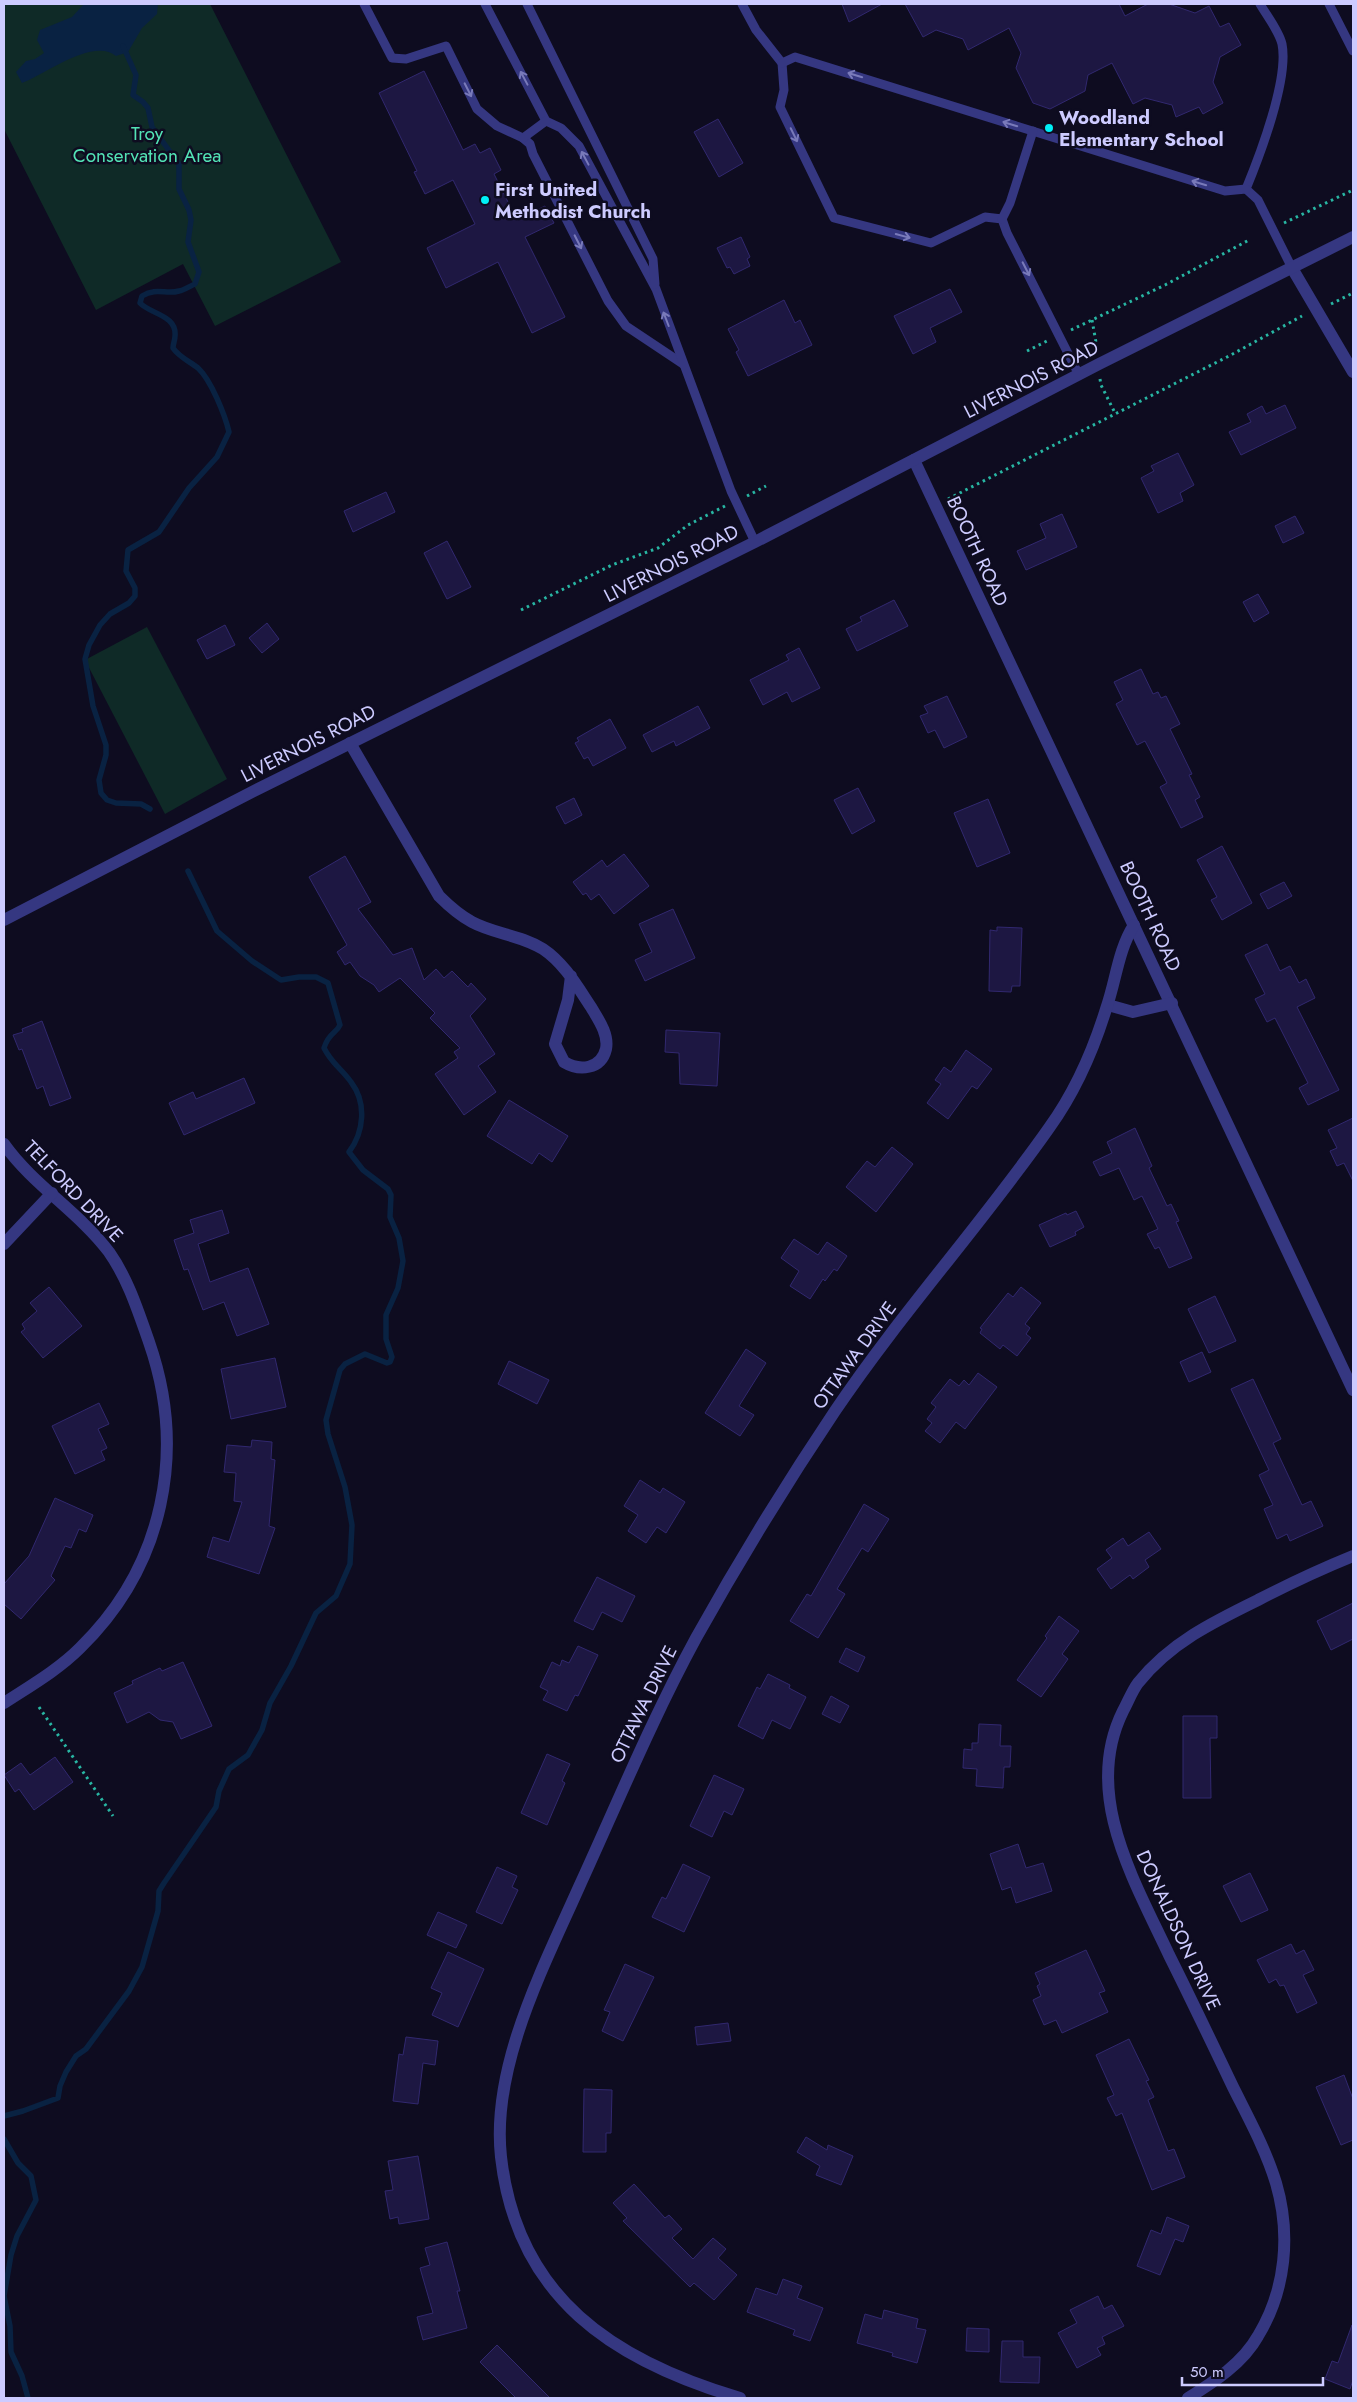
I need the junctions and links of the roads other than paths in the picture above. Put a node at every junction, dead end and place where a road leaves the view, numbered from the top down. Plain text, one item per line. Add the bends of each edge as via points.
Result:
1 (364, 4) edge
2 (485, 4) edge
3 (526, 4) edge
4 (742, 4) edge
5 (1260, 4) edge
6 (1328, 4) edge
7 (1353, 51) edge
8 (782, 64) junction
9 (546, 121) junction
10 (1033, 131) junction
11 (523, 138) junction
12 (1246, 189) junction
13 (1002, 219) junction
14 (1353, 237) edge
15 (1292, 268) junction
16 (656, 289) junction
17 (684, 364) junction
18 (1353, 372) edge
19 (1079, 374) junction
20 (914, 460) junction
21 (755, 542) junction
22 (350, 743) junction
23 (4, 920) edge
24 (1134, 925) junction
25 (571, 976) junction
26 (1172, 1003) junction
27 (1108, 1005) junction
28 (4, 1144) edge
29 (52, 1193) junction
30 (4, 1244) edge
31 (1353, 1390) edge
32 (1353, 1556) edge
33 (4, 1703) edge
34 (740, 2398) edge
35 (1188, 2398) edge

1 -> 11 lane via 392,58 406,59 446,46 477,109 497,126
9 -> 2 lane
3 - 16 lane via 653,259
4 - 8 lane via 756,30
5 - 12 lane via 1282,43 1284,72 1259,159
6 - 7 lane
10 -> 8 lane via 795,56
8 -> 13 lane via 784,90 780,107 834,218 931,243 985,217
9 - 11 lane
16 -> 9 lane via 579,146 561,128
12 -> 10 lane via 1225,191
10 - 13 lane
11 -> 17 lane via 530,144 612,307 626,326
12 - 15 lane via 1258,200
13 -> 19 lane
14 - 15 street, LIVERNOIS ROAD
15 - 18 street
15 - 19 street, LIVERNOIS ROAD
17 -> 16 lane
17 - 21 lane
19 - 20 street, LIVERNOIS ROAD
20 - 21 street, LIVERNOIS ROAD
20 - 24 street, BOOTH ROAD
21 - 22 street, LIVERNOIS ROAD
22 - 23 street, LIVERNOIS ROAD
22 - 25 street via 439,896 473,923 543,948
24 - 26 street, BOOTH ROAD
24 - 27 street, OTTAWA DRIVE via 1124,944
25 - 25 street via 598,1020 606,1040 606,1049 596,1064 581,1069 564,1062 555,1044
26 - 27 street via 1133,1012
26 - 31 street, BOOTH ROAD
27 - 34 street, OTTAWA DRIVE via 1082,1070 1055,1120 835,1411 696,1638 661,1707 544,1966 509,2070 500,2137 505,2182 519,2229 544,2277 581,2320 620,2348 675,2374
28 - 29 street, TELFORD DRIVE
29 - 30 street
29 - 33 street, TELFORD DRIVE via 109,1253 132,1294 160,1375 166,1417 165,1487 151,1540 114,1610 68,1659
32 - 35 street, DONALDSON DRIVE via 1226,1615 1176,1645 1136,1685 1110,1746 1109,1796 1121,1847 1264,2150 1282,2207 1285,2240 1280,2282 1258,2337 1229,2369

